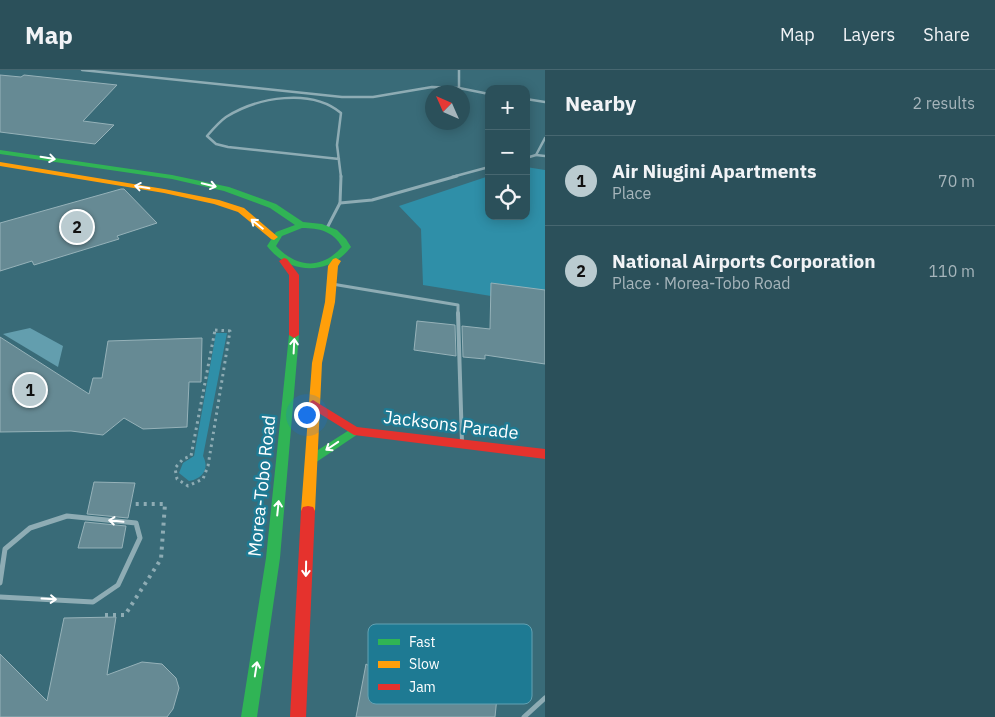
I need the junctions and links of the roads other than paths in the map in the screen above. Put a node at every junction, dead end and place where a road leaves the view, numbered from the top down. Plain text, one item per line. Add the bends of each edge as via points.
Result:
1 (82, 70) edge
2 (459, 70) edge
3 (459, 85) edge
4 (425, 88) edge
5 (470, 90) edge
6 (485, 93) edge
7 (530, 99) edge
8 (545, 102) edge
9 (545, 138) edge
10 (0, 152) edge
11 (536, 155) junction
12 (545, 156) edge
13 (530, 157) edge
14 (339, 159) junction
15 (0, 164) edge
16 (485, 168) edge
17 (340, 203) junction
18 (300, 225) junction
19 (327, 228) junction
20 (274, 237) junction
21 (284, 261) junction
22 (336, 261) junction
23 (330, 284) junction
24 (313, 404) junction
25 (354, 431) junction
26 (462, 444) junction
27 (545, 454) edge
28 (311, 460) junction
29 (0, 583) edge
30 (0, 597) edge
31 (545, 698) edge
32 (249, 717) edge
33 (298, 717) edge
34 (524, 717) edge

1 - 4 lane via 342,97
2 - 3 lane
5 - 6 lane
7 - 8 lane
9 - 11 lane
10 -> 18 main road via 172,177 226,189 272,206
11 - 12 lane
11 - 13 lane
14 - 14 lane via 228,147 216,144 207,136 227,116 257,104 282,98 310,99 330,105 341,113 337,145
14 - 17 lane
20 -> 15 main road via 241,210 216,202
16 - 17 lane via 372,200
17 - 19 lane
18 - 19 main road
18 - 20 main road
19 - 22 main road via 345,239 347,247
20 - 21 main road, Morea-Tobo Road via 271,246
21 - 22 main road via 311,266
32 -> 21 main road, Morea-Tobo Road via 273,558 294,346 294,275
22 - 23 main road
23 - 24 main road via 330,302 317,363
23 - 26 lane via 458,305
24 - 25 main road, Jacksons Parade
24 - 28 main road
25 - 26 main road, Jacksons Parade
25 -> 28 main road
26 - 27 main road, Jacksons Parade
28 -> 33 main road
30 -> 29 lane via 93,602 118,586 140,538 136,523 67,516 30,528 5,549
31 - 34 lane

